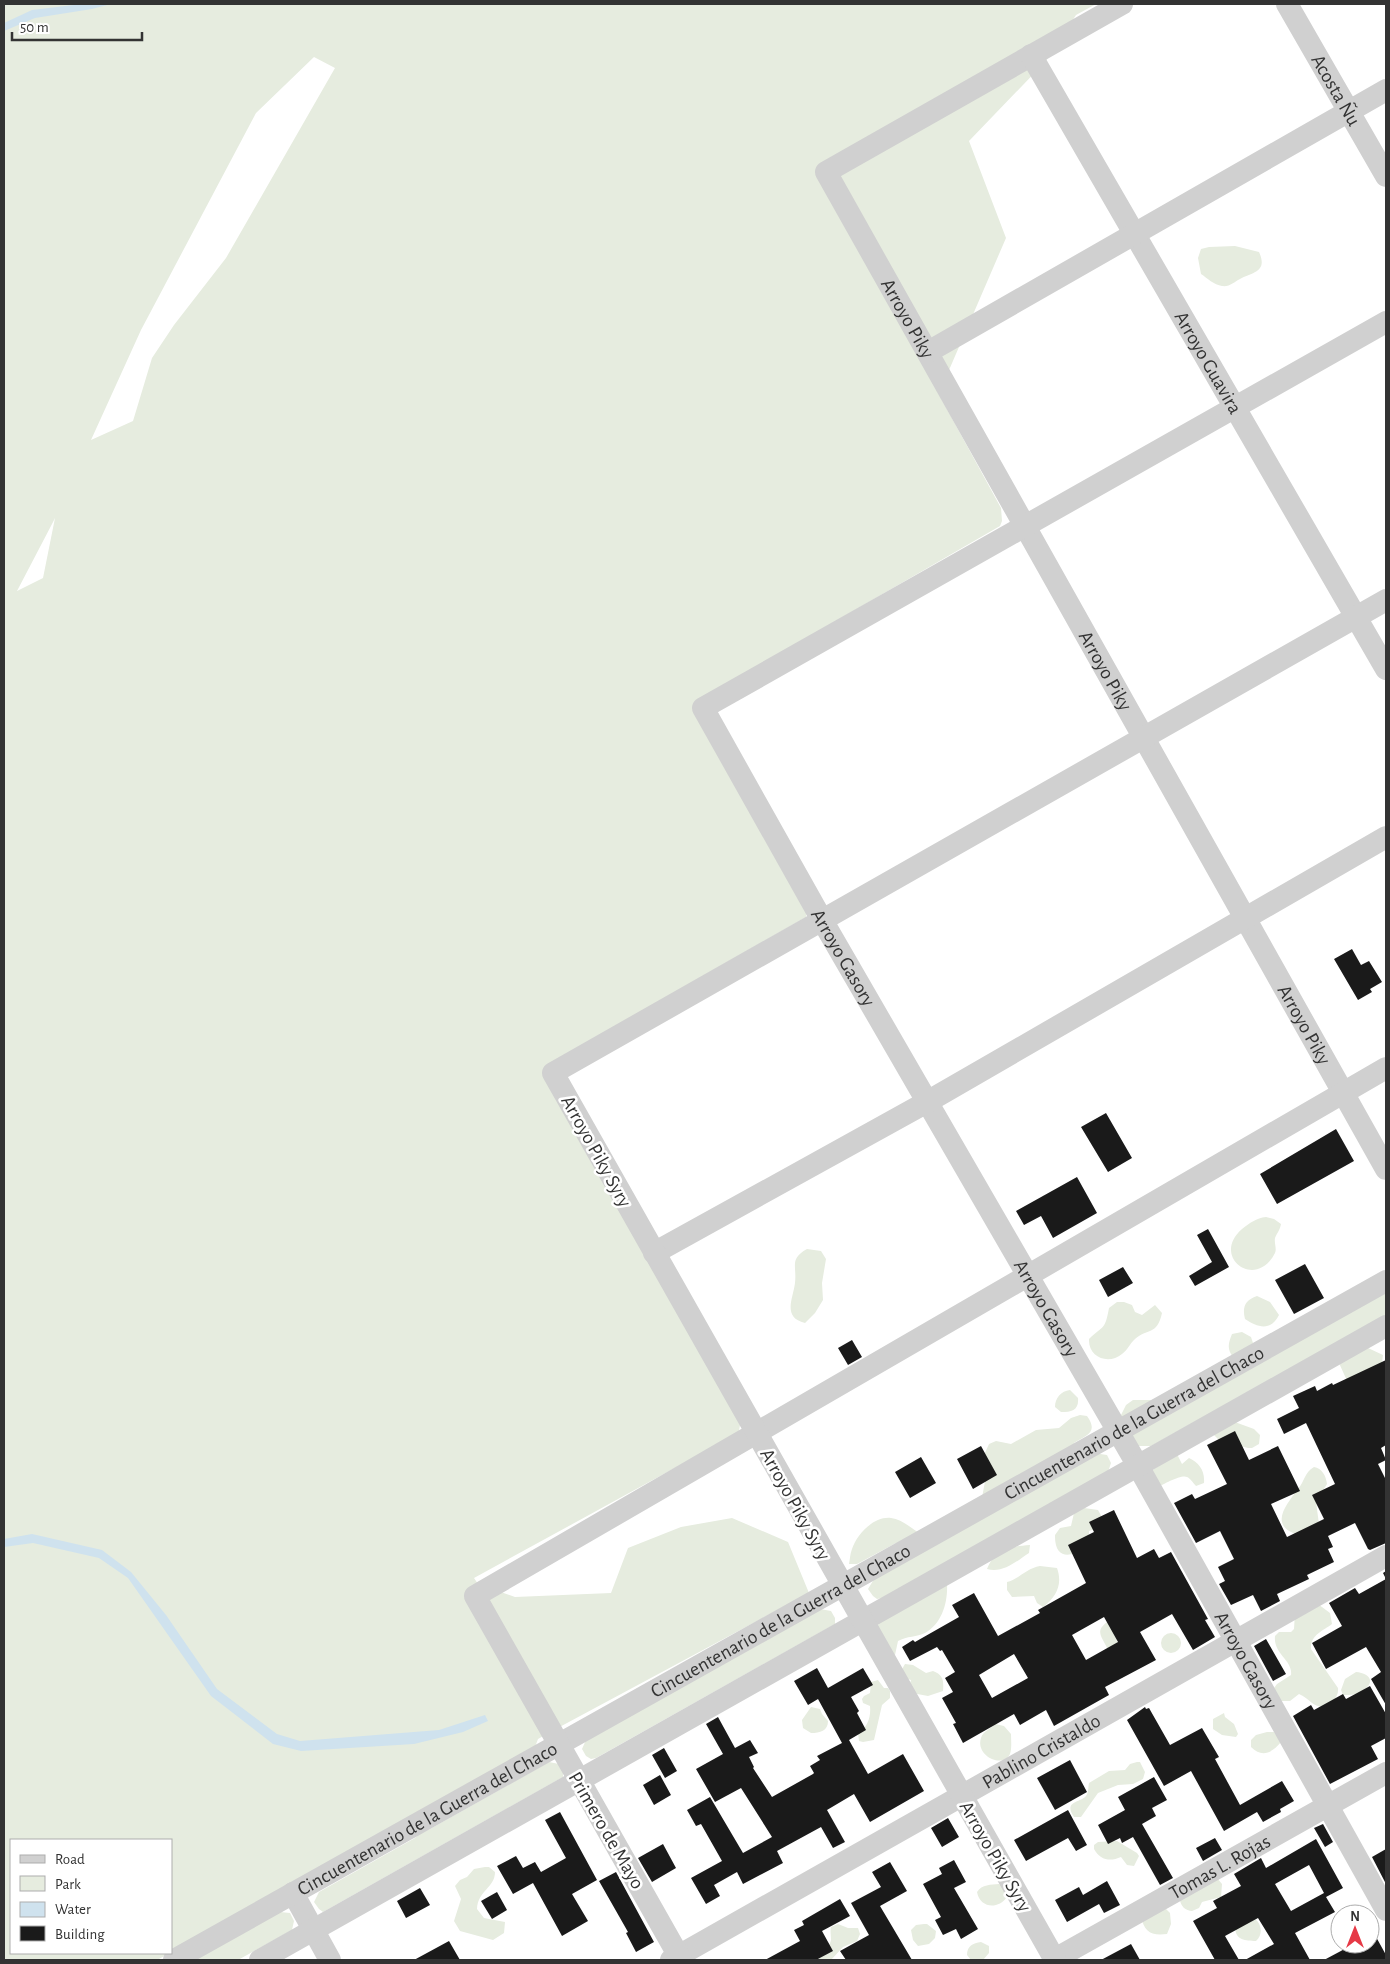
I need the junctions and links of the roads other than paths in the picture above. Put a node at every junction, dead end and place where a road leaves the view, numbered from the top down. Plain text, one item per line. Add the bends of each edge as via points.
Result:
1 (1122, 4) edge
2 (1287, 4) edge
3 (1031, 55) junction
4 (1386, 90) edge
5 (1349, 112) junction
6 (1386, 176) edge
7 (1135, 234) junction
8 (1386, 322) edge
9 (928, 352) junction
10 (1235, 408) junction
11 (1025, 526) junction
12 (1386, 600) edge
13 (1356, 617) junction
14 (1386, 670) edge
15 (1144, 737) junction
16 (1386, 837) edge
17 (1246, 918) junction
18 (822, 920) junction
19 (1386, 1068) edge
20 (1344, 1093) junction
21 (927, 1102) junction
22 (1386, 1169) edge
23 (654, 1253) junction
24 (1028, 1276) junction
25 (1386, 1281) edge
26 (1386, 1326) edge
27 (1118, 1432) junction
28 (756, 1433) junction
29 (1138, 1466) junction
30 (1386, 1556) edge
31 (842, 1585) junction
32 (862, 1621) junction
33 (1237, 1640) junction
34 (558, 1744) junction
35 (1386, 1773) edge
36 (579, 1780) junction
37 (962, 1796) junction
38 (1328, 1805) junction
39 (293, 1893) junction
40 (1386, 1910) edge
41 (314, 1930) junction
42 (677, 1959) edge
43 (174, 1960) edge
44 (260, 1960) edge
45 (330, 1960) edge
46 (1054, 1960) edge

1 - 3 street
2 - 5 street, Acosta Ñu
3 - 7 street, Arroyo Guavira
3 - 9 street, Arroyo Piky via 826,172
4 - 5 street
5 - 6 street, Acosta Ñu
5 - 7 street
7 - 9 street
7 - 10 street, Arroyo Guavira
8 - 10 street
9 - 11 street, Arroyo Piky
10 - 11 street
10 - 13 street, Arroyo Guavira
11 - 15 street, Arroyo Piky
11 - 18 street, Arroyo Gasory via 703,708
12 - 13 street
13 - 14 street, Arroyo Guavira
13 - 15 street
15 - 17 street, Arroyo Piky
15 - 18 street
16 - 17 street
17 - 20 street, Arroyo Piky
17 - 21 street
18 - 21 street, Arroyo Gasory
18 - 23 street, Arroyo Piky Syry via 553,1073
19 - 20 street
20 - 22 street, Arroyo Piky
20 - 24 street
21 - 23 street
21 - 24 street, Arroyo Gasory
23 - 28 street, Arroyo Piky Syry
24 - 27 street, Arroyo Gasory
24 - 28 street
25 - 27 street, Cincuentenario de la Guerra del Chaco
26 - 29 street, Cincuentenario de la Guerra del Chaco
27 - 29 street, Arroyo Gasory
27 - 31 street, Cincuentenario de la Guerra del Chaco
28 - 31 street, Arroyo Piky Syry
28 - 34 street, Primero de Mayo via 475,1596
29 - 32 street, Cincuentenario de la Guerra del Chaco
29 - 33 street, Arroyo Gasory
30 - 33 street, Pablino Cristaldo
31 - 32 street, Arroyo Piky Syry
31 - 34 street, Cincuentenario de la Guerra del Chaco
32 - 36 street, Cincuentenario de la Guerra del Chaco
32 - 37 street, Arroyo Piky Syry
33 - 37 street, Pablino Cristaldo
33 - 38 street, Arroyo Gasory
34 - 36 street, Primero de Mayo
34 - 39 street, Cincuentenario de la Guerra del Chaco
35 - 38 street, Tomas L. Rojas
36 - 41 street, Cincuentenario de la Guerra del Chaco
36 - 42 street, Primero de Mayo
37 - 42 street, Pablino Cristaldo
37 - 46 street, Arroyo Piky Syry
38 - 40 street, Arroyo Gasory
38 - 46 street, Tomas L. Rojas
39 - 41 street
39 - 43 street, Cincuentenario de la Guerra del Chaco
41 - 44 street, Cincuentenario de la Guerra del Chaco
41 - 45 street

